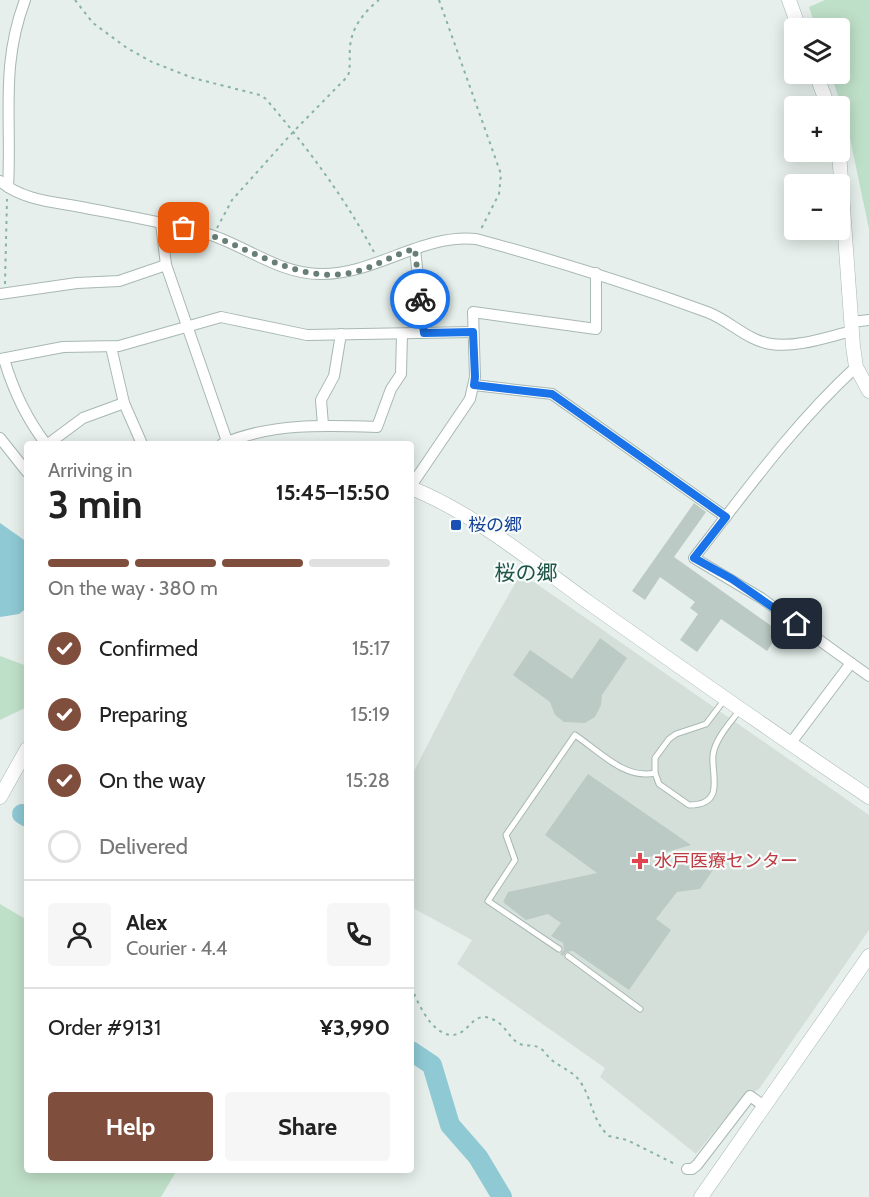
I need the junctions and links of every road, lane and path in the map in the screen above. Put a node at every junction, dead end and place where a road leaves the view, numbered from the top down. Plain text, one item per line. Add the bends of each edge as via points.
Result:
1 (25, 0) edge
2 (75, 0) edge
3 (378, 0) edge
4 (439, 0) edge
5 (789, 0) edge
6 (795, 18) edge
7 (294, 131) junction
8 (840, 162) edge
9 (4, 184) edge
10 (161, 223) junction
11 (213, 236) junction
12 (476, 239) junction
13 (415, 249) junction
14 (379, 262) junction
15 (166, 265) junction
16 (596, 273) junction
17 (2, 294) edge
18 (869, 320) edge
19 (187, 326) junction
20 (852, 327) junction
21 (473, 332) junction
22 (402, 333) junction
23 (424, 333) junction
24 (341, 334) junction
25 (111, 347) junction
26 (2, 359) edge
27 (856, 367) junction
28 (474, 385) junction
29 (869, 390) edge
30 (124, 403) junction
31 (323, 425) junction
32 (0, 438) edge
33 (45, 441) edge
34 (51, 441) edge
35 (141, 441) edge
36 (224, 441) edge
37 (230, 441) edge
38 (24, 468) edge
39 (414, 483) edge
40 (414, 489) edge
41 (726, 517) junction
42 (851, 663) junction
43 (869, 676) edge
44 (725, 699) junction
45 (740, 710) junction
46 (790, 744) junction
47 (24, 756) edge
48 (655, 773) junction
49 (0, 797) edge
50 (869, 797) edge
51 (559, 949) dead end
52 (568, 956) dead end
53 (869, 956) edge
54 (414, 992) edge
55 (640, 1009) dead end
56 (764, 1106) junction
57 (687, 1169) joint
58 (701, 1197) edge

1 - 9 street via 14,23 5,64 10,156
2 - 7 path via 93,23 127,48 193,78 260,95
3 - 7 path via 366,11 351,38 348,76
4 - 12 path via 501,174 499,194
5 - 6 street
7 - 11 path via 232,200
7 - 14 path via 354,215
8 - 20 street
9 - 10 street via 24,196
9 - 17 path
10 - 11 street
10 - 15 street
11 - 14 street via 271,262 320,275 354,272
12 - 13 street via 458,238
12 - 16 street
13 - 14 street
13 - 23 street
15 - 17 street via 119,281
15 - 19 street
16 - 20 street via 723,317 768,344 795,344
16 - 21 street via 596,329 473,312
18 - 20 street
19 - 24 street via 221,317 307,335
19 - 25 street
19 - 36 street
20 - 27 street
21 - 23 street
21 - 28 street
22 - 23 street
22 - 24 street
22 - 31 street via 400,374 377,427
24 - 31 street via 334,376 321,400
25 - 26 street via 63,347
25 - 30 street
26 - 33 street via 29,422
27 - 29 street
27 - 41 street via 815,406
28 - 39 street via 470,399
28 - 41 street via 552,394
30 - 34 street via 83,418
30 - 35 street
31 - 37 street via 255,431
32 - 38 street
40 - 44 street via 506,544
41 - 42 street via 694,558 761,598
42 - 43 street
42 - 46 street
44 - 45 street
44 - 48 lane via 706,724 669,739 655,758
45 - 46 street
45 - 48 lane via 720,737 713,755 717,783 708,798 689,805 660,784
46 - 50 street
47 - 49 street
48 - 51 lane via 630,773 575,735 506,835 515,860 488,901
52 - 55 lane
53 - 56 street
54 - 57 path via 429,1019 450,1035 486,1016 500,1023 520,1044 540,1048 574,1074 609,1136 627,1140
56 - 57 street via 750,1096 697,1165
56 - 58 street

